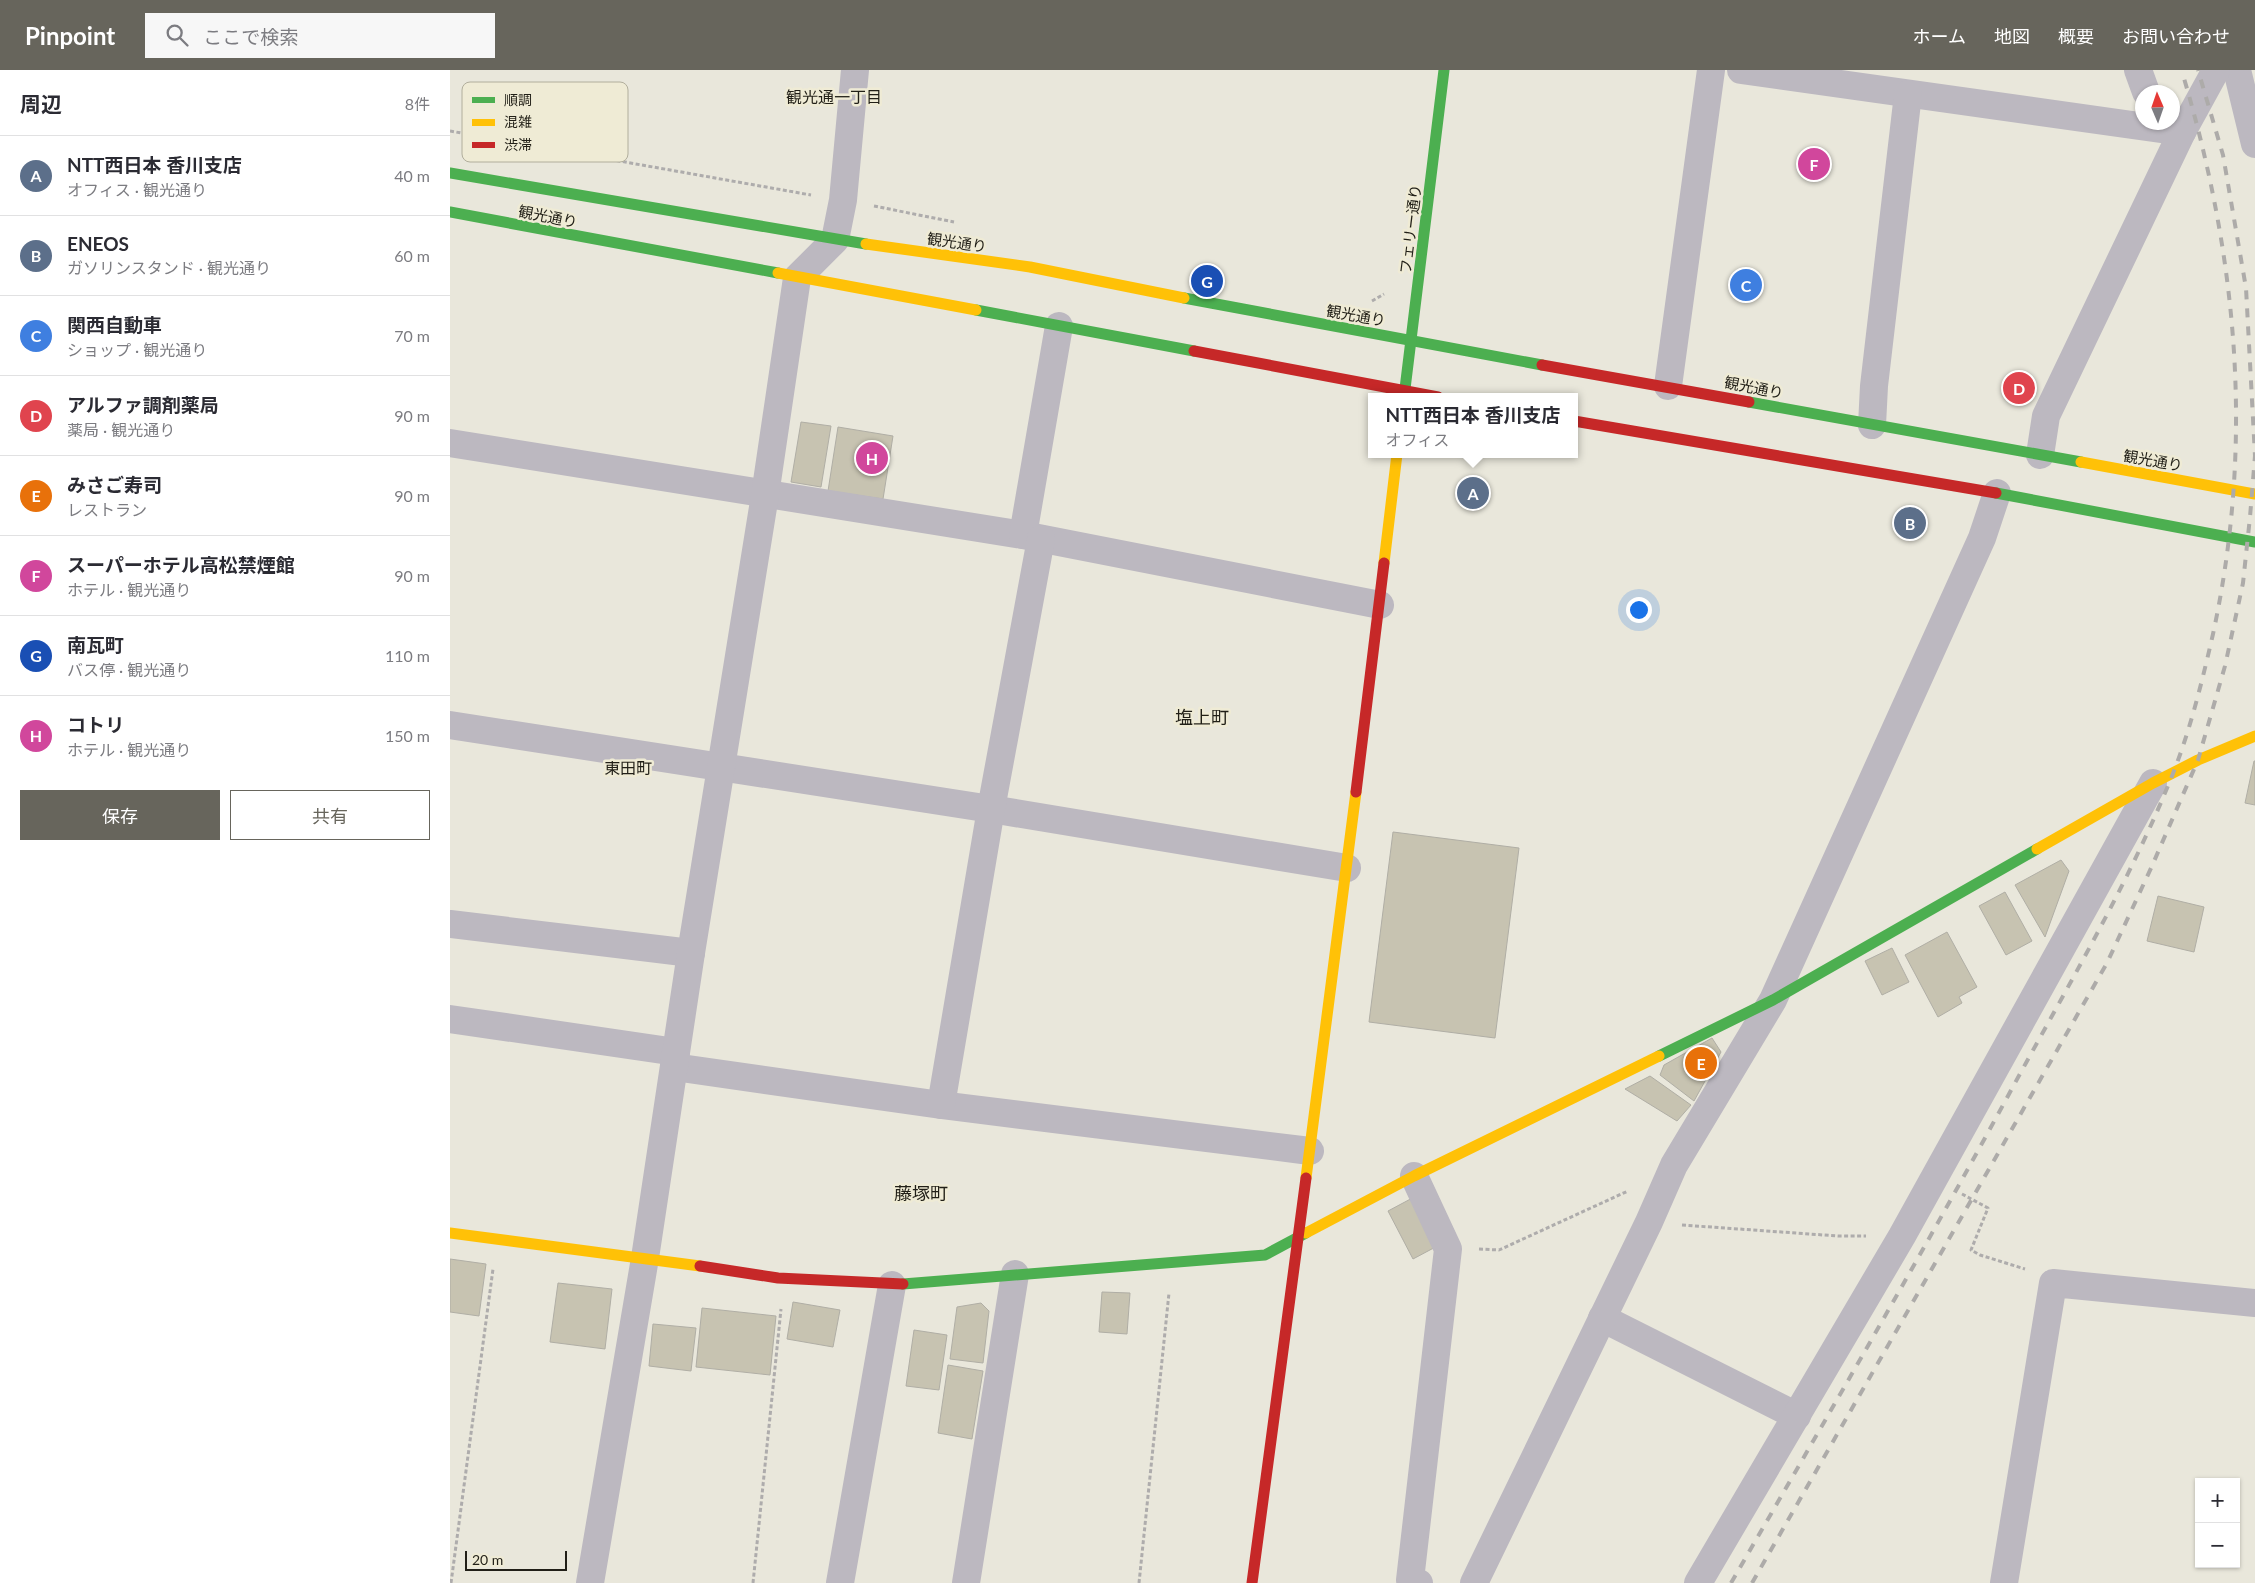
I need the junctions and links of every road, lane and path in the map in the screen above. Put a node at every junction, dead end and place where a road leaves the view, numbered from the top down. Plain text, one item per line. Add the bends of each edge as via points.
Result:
1 (855, 70) edge
2 (1444, 70) edge
3 (1712, 70) edge
4 (1740, 70) edge
5 (2138, 70) edge
6 (2216, 70) edge
7 (2238, 70) edge
8 (2143, 85) edge
9 (1908, 94) junction
10 (2180, 112) edge
11 (2135, 124) edge
12 (2165, 130) edge
13 (2255, 144) edge
14 (627, 162) edge
15 (450, 172) edge
16 (843, 200) junction
17 (450, 212) edge
18 (960, 223) dead end
19 (835, 240) junction
20 (797, 278) junction
21 (1388, 290) dead end
22 (1364, 302) dead end
23 (1059, 326) junction
24 (1411, 340) junction
25 (1668, 386) junction
26 (1399, 393) edge
27 (1404, 393) edge
28 (1578, 422) edge
29 (1872, 425) junction
30 (450, 443) edge
31 (2040, 455) junction
32 (1397, 458) edge
33 (1997, 493) junction
34 (765, 494) junction
35 (2255, 494) edge
36 (1032, 537) junction
37 (2255, 542) edge
38 (1380, 605) junction
39 (450, 726) edge
40 (2255, 736) edge
41 (720, 768) junction
42 (2153, 783) junction
43 (991, 809) junction
44 (1347, 868) junction
45 (450, 924) edge
46 (691, 953) junction
47 (1773, 1000) junction
48 (450, 1020) edge
49 (675, 1059) junction
50 (941, 1105) junction
51 (1310, 1152) junction
52 (1674, 1165) junction
53 (1414, 1176) junction
54 (1956, 1191) dead end
55 (1649, 1222) junction
56 (450, 1232) edge
57 (1902, 1236) junction
58 (1298, 1237) junction
59 (497, 1238) junction
60 (1448, 1249) junction
61 (645, 1258) junction
62 (1172, 1262) junction
63 (1014, 1274) junction
64 (2052, 1283) junction
65 (892, 1285) junction
66 (782, 1300) dead end
67 (2255, 1303) edge
68 (1602, 1318) junction
69 (1797, 1416) junction
70 (451, 1583) edge
71 (590, 1583) edge
72 (752, 1583) edge
73 (840, 1583) edge
74 (966, 1583) edge
75 (1139, 1583) edge
76 (1252, 1583) edge
77 (1419, 1583) edge
78 (1474, 1583) edge
79 (1698, 1583) edge
80 (2004, 1583) edge

1 - 16 street
2 - 24 main road, フェリー通り
3 - 25 street
4 - 9 street
5 - 8 street
6 - 10 street
7 - 13 street
9 - 11 street
9 - 29 street
12 - 31 street via 2046,416
14 - 16 path
15 - 19 main road, 観光通り
16 - 18 path
16 - 19 street
17 - 20 main road, 観光通り
19 - 20 street
19 - 24 main road, 観光通り via 1030,267
20 - 23 main road, 観光通り
20 - 34 street
21 - 22 path via 1370,302
23 - 26 main road, 観光通り
23 - 36 street
24 - 25 main road, 観光通り
24 - 27 main road, フェリー通り
25 - 29 main road, 観光通り
28 - 33 main road
29 - 31 main road, 観光通り
30 - 34 street
31 - 35 main road, 観光通り
32 - 38 main road
33 - 37 main road
33 - 47 street via 1982,538
34 - 36 street
34 - 41 street
36 - 38 street
36 - 43 street
38 - 44 main road
39 - 41 street
40 - 42 main road
41 - 43 street
41 - 46 street
42 - 47 main road
42 - 57 street
43 - 44 street
43 - 50 street
44 - 51 main road
45 - 46 street
46 - 49 street
47 - 52 street
47 - 53 main road
48 - 49 street
49 - 50 street
49 - 61 street
50 - 51 street
51 - 58 main road
52 - 55 street
52 - 60 path via 1618,1196 1499,1250
53 - 58 main road
53 - 60 street
54 - 64 path via 1988,1208 1971,1250 2044,1274
55 - 57 path via 1838,1236
55 - 68 street
56 - 59 main road
57 - 69 street
58 - 62 main road via 1265,1255
58 - 76 main road
59 - 61 main road
59 - 70 path
60 - 77 street via 1410,1580
61 - 65 main road via 778,1278
61 - 71 street
62 - 63 main road
62 - 75 path
63 - 65 main road
63 - 74 street
64 - 67 street
64 - 80 street
65 - 73 street
66 - 72 path
68 - 69 street
68 - 78 street
69 - 79 street

